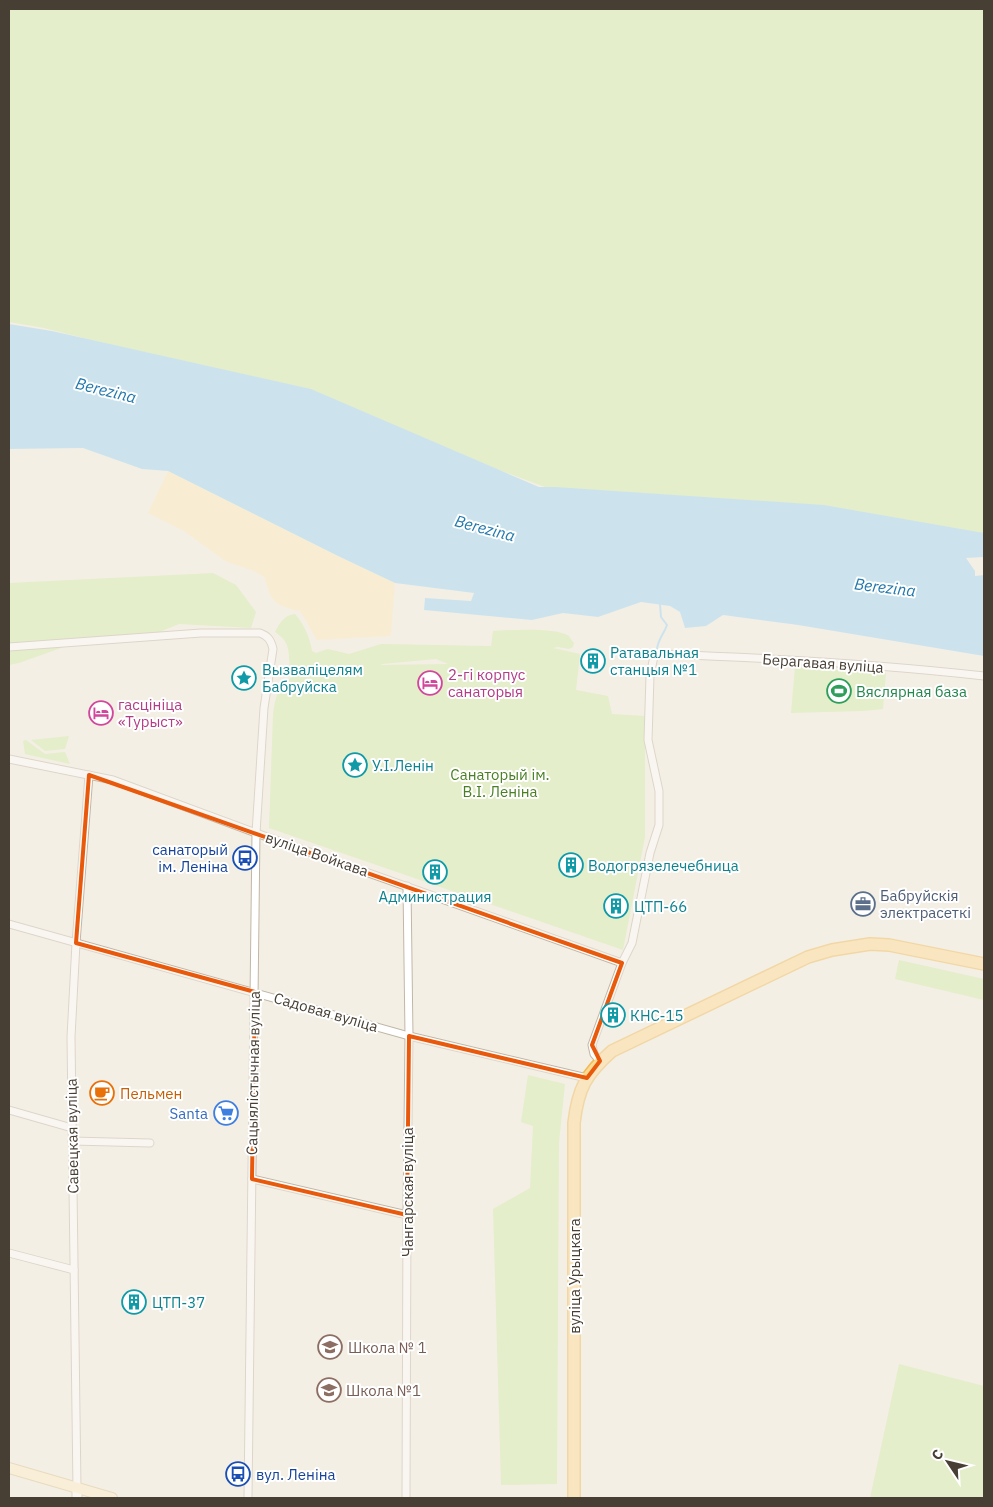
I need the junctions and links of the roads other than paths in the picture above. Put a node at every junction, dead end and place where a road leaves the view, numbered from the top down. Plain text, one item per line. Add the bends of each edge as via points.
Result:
1 (9, 647) edge
2 (984, 676) edge
3 (9, 759) edge
4 (88, 775) junction
5 (256, 833) junction
6 (407, 886) junction
7 (9, 924) edge
8 (76, 943) junction
9 (622, 962) junction
10 (984, 964) edge
11 (255, 992) junction
12 (409, 1036) junction
13 (600, 1061) junction
14 (587, 1078) junction
15 (9, 1110) edge
16 (72, 1128) junction
17 (72, 1141) junction
18 (150, 1144) dead end
19 (252, 1179) junction
20 (406, 1215) junction
21 (9, 1253) edge
22 (74, 1270) junction
23 (9, 1468) edge
24 (77, 1493) edge
25 (112, 1498) edge
26 (248, 1498) edge
27 (406, 1498) edge
28 (574, 1498) edge

1 - 5 street, Сацыялістычная вуліца via 201,633 266,635 273,649 264,708
2 - 9 street, Берагавая вуліца via 751,658 654,656 650,676 648,740 659,791 659,825 650,852 632,944
3 - 4 street, вуліца Войкава
4 - 5 street, вуліца Войкава via 113,780
4 - 8 street, Савецкая вуліца
5 - 6 street, вуліца Войкава
5 - 11 street, Сацыялістычная вуліца
6 - 9 street, вуліца Войкава
6 - 12 street, Чангарская вуліца
7 - 8 street, Садовая вуліца
8 - 11 street, Садовая вуліца
8 - 16 street, Савецкая вуліца via 71,1036
9 - 13 street via 592,1046
10 - 13 main road, вуліца Урыцкага via 870,944 832,950 808,957 639,1037
11 - 12 street, Садовая вуліца
11 - 19 street, Сацыялістычная вуліца
12 - 14 street, Садовая вуліца
12 - 20 street, Чангарская вуліца
13 - 14 main road, вуліца Урыцкага
14 - 28 main road, вуліца Урыцкага via 580,1090 574,1123
15 - 16 street
16 - 17 street, Савецкая вуліца
17 - 18 street
17 - 22 street, Савецкая вуліца
19 - 20 street
19 - 26 street, Сацыялістычная вуліца
20 - 27 street, Чангарская вуліца
21 - 22 street
22 - 24 street, Савецкая вуліца
23 - 24 main road
24 - 25 main road

